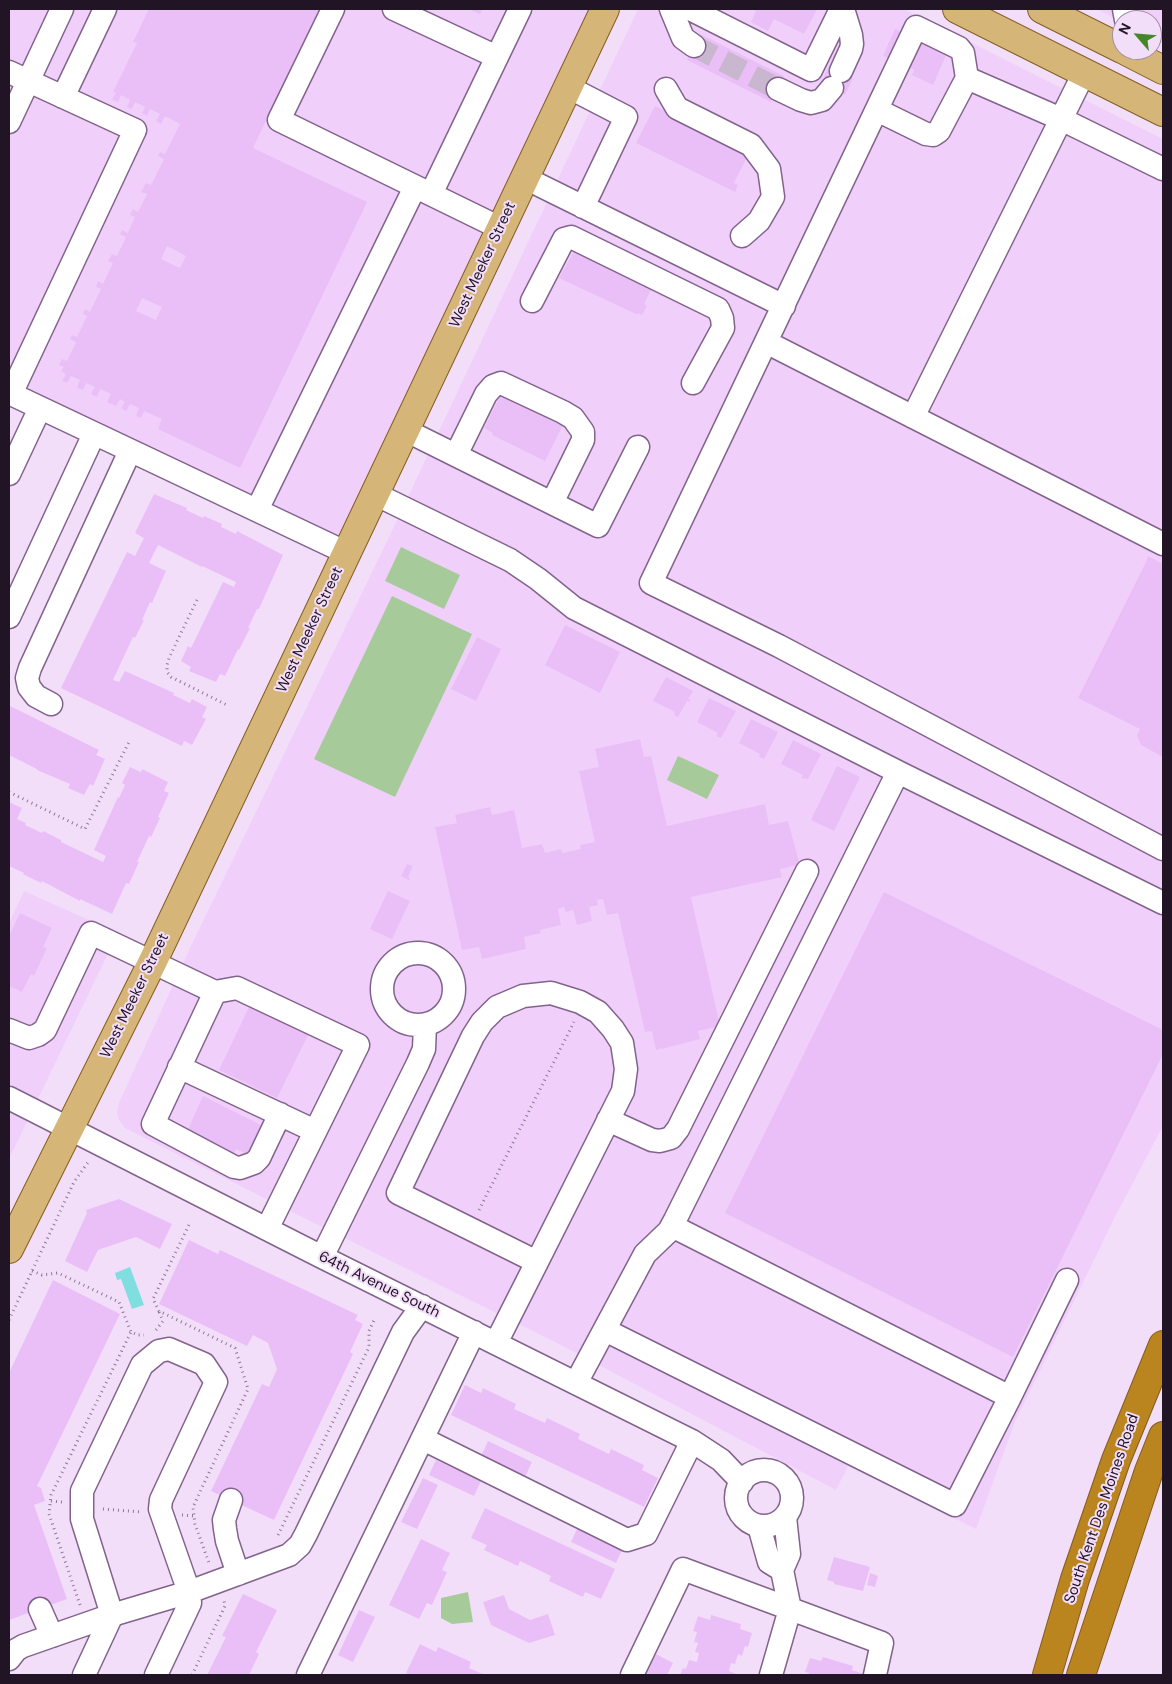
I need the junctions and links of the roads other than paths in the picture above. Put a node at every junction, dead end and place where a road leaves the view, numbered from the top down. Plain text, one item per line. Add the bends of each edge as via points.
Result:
1 (62, 9) edge
2 (105, 9) edge
3 (333, 9) edge
4 (394, 9) edge
5 (520, 9) edge
6 (605, 9) edge
7 (671, 9) edge
8 (690, 9) edge
9 (842, 9) edge
10 (956, 9) edge
11 (1055, 11) edge
12 (1112, 42) edge
13 (694, 46) tunnel mouth
14 (497, 57) junction
15 (1145, 60) edge
16 (1163, 70) edge
17 (1084, 74) junction
18 (18, 76) edge
19 (968, 78) junction
20 (568, 87) junction
21 (666, 89) dead end
22 (778, 89) tunnel mouth
23 (63, 97) junction
24 (877, 110) junction
25 (1163, 112) edge
26 (1061, 119) junction
27 (9, 122) edge
28 (1163, 169) edge
29 (525, 178) junction
30 (423, 191) junction
31 (583, 207) junction
32 (500, 228) junction
33 (742, 236) dead end
34 (532, 300) dead end
35 (784, 306) junction
36 (766, 342) junction
37 (693, 383) dead end
38 (10, 394) edge
39 (40, 408) junction
40 (914, 417) junction
41 (405, 430) junction
42 (94, 434) junction
43 (638, 447) dead end
44 (130, 451) junction
45 (456, 456) junction
46 (9, 474) edge
47 (375, 494) junction
48 (552, 503) junction
49 (257, 510) junction
50 (1163, 544) edge
51 (347, 553) junction
52 (9, 617) edge
53 (51, 704) dead end
54 (898, 772) junction
55 (1163, 849) edge
56 (807, 871) dead end
57 (1163, 903) edge
58 (153, 961) junction
59 (215, 992) junction
60 (425, 1025) dead end
61 (9, 1030) edge
62 (180, 1067) junction
63 (9, 1098) edge
64 (280, 1114) junction
65 (608, 1120) junction
66 (69, 1129) junction
67 (315, 1131) junction
68 (672, 1226) junction
69 (267, 1229) junction
70 (9, 1249) edge
71 (322, 1257) junction
72 (537, 1262) junction
73 (1067, 1280) dead end
74 (422, 1306) junction
75 (605, 1330) junction
76 (474, 1332) junction
77 (496, 1343) junction
78 (1163, 1345) edge
79 (576, 1383) junction
80 (1010, 1397) junction
81 (1163, 1436) edge
82 (423, 1438) junction
83 (692, 1441) junction
84 (742, 1482) junction
85 (231, 1500) dead end
86 (785, 1517) junction
87 (759, 1526) junction
88 (782, 1570) junction
89 (238, 1574) junction
90 (190, 1592) junction
91 (40, 1609) dead end
92 (790, 1609) junction
93 (112, 1615) junction
94 (52, 1636) junction
95 (9, 1659) edge
96 (312, 1674) edge
97 (84, 1675) edge
98 (156, 1675) edge
99 (632, 1675) edge
100 (771, 1675) edge
101 (875, 1675) edge
102 (1047, 1675) edge
103 (1082, 1675) edge

1 - 18 street
2 - 23 street
3 - 30 street via 279,120
4 - 14 street
5 - 14 street
6 - 20 main road, West Meeker Street
7 - 13 street via 683,38
8 - 9 street via 811,70
9 - 22 street via 851,35 851,49 822,100 811,103
10 - 17 main road
11 - 12 main road
14 - 30 street
15 - 16 main road
17 - 25 main road
17 - 26 street
18 - 23 street
18 - 27 street
19 - 24 street via 939,131 933,135
19 - 24 street via 959,48 916,27
19 - 26 street
20 - 29 main road, West Meeker Street
20 - 31 street via 626,117
21 - 33 street via 677,108 751,145 770,169 773,197 760,221
23 - 38 street via 135,130
24 - 35 street
26 - 28 street
26 - 40 street
29 - 31 street
29 - 32 main road, West Meeker Street
30 - 32 street
30 - 49 street
31 - 35 street
32 - 41 main road, West Meeker Street
34 - 37 street via 564,239 571,237 718,310 723,328
35 - 36 street
36 - 40 street
36 - 55 street via 652,583 779,646
38 - 39 street
39 - 42 street
39 - 46 street
40 - 50 street
41 - 45 street
41 - 47 main road, West Meeker Street
42 - 44 street
42 - 52 street
43 - 48 street via 598,526
44 - 49 street
44 - 53 street via 30,668 29,687 36,696
45 - 48 street
45 - 48 street via 493,386 501,383 563,412 573,418 583,432 583,440
47 - 51 main road, West Meeker Street
47 - 54 street via 510,560 574,608
49 - 51 street
51 - 58 main road, West Meeker Street
54 - 57 street
54 - 68 street
56 - 65 street via 671,1138 652,1140
58 - 59 street
58 - 61 street via 91,933 45,1030 29,1038
58 - 66 main road, West Meeker Street
59 - 62 street
59 - 67 street via 237,988 358,1045
60 - 71 street via 424,1048 418,1063
62 - 64 street
62 - 64 street via 152,1124 234,1166 245,1167 259,1158
63 - 66 street, 64th Avenue South
64 - 67 street
65 - 72 street
65 - 72 street via 623,1092 626,1068 622,1043 614,1028 598,1012 551,992 523,996 497,1007 482,1022 398,1193
66 - 69 street, 64th Avenue South
66 - 70 main road, West Meeker Street
67 - 69 street
68 - 75 street via 645,1254
68 - 80 street
69 - 71 street, 64th Avenue South
71 - 74 street, 64th Avenue South
72 - 77 street
73 - 80 street
74 - 76 street, 64th Avenue South
74 - 89 street via 403,1332 300,1545 289,1556
75 - 79 street
75 - 80 street via 955,1505
76 - 77 street, 64th Avenue South
76 - 82 street
77 - 79 street, 64th Avenue South
78 - 102 highway, South Kent Des Moines Road via 1116,1460 1075,1579
79 - 83 street, 64th Avenue South
81 - 103 highway
82 - 83 street via 627,1540 646,1534
82 - 96 street
83 - 84 street, 64th Avenue South via 721,1460
84 - 86 street via 748,1476 765,1470 782,1476 788,1483 792,1500
84 - 87 street via 736,1499 738,1508 743,1516
85 - 89 street via 224,1520
86 - 87 street via 778,1523
86 - 88 street via 789,1554
87 - 88 street via 769,1562
88 - 92 street
89 - 90 street
90 - 93 street
90 - 93 street via 160,1509 161,1500 216,1382 204,1364 169,1349 159,1351 142,1365 82,1491 82,1519
90 - 98 street via 190,1603
91 - 94 street
92 - 99 street via 683,1569
92 - 100 street
92 - 101 street via 882,1643
93 - 94 street
93 - 97 street
94 - 95 street via 23,1646

